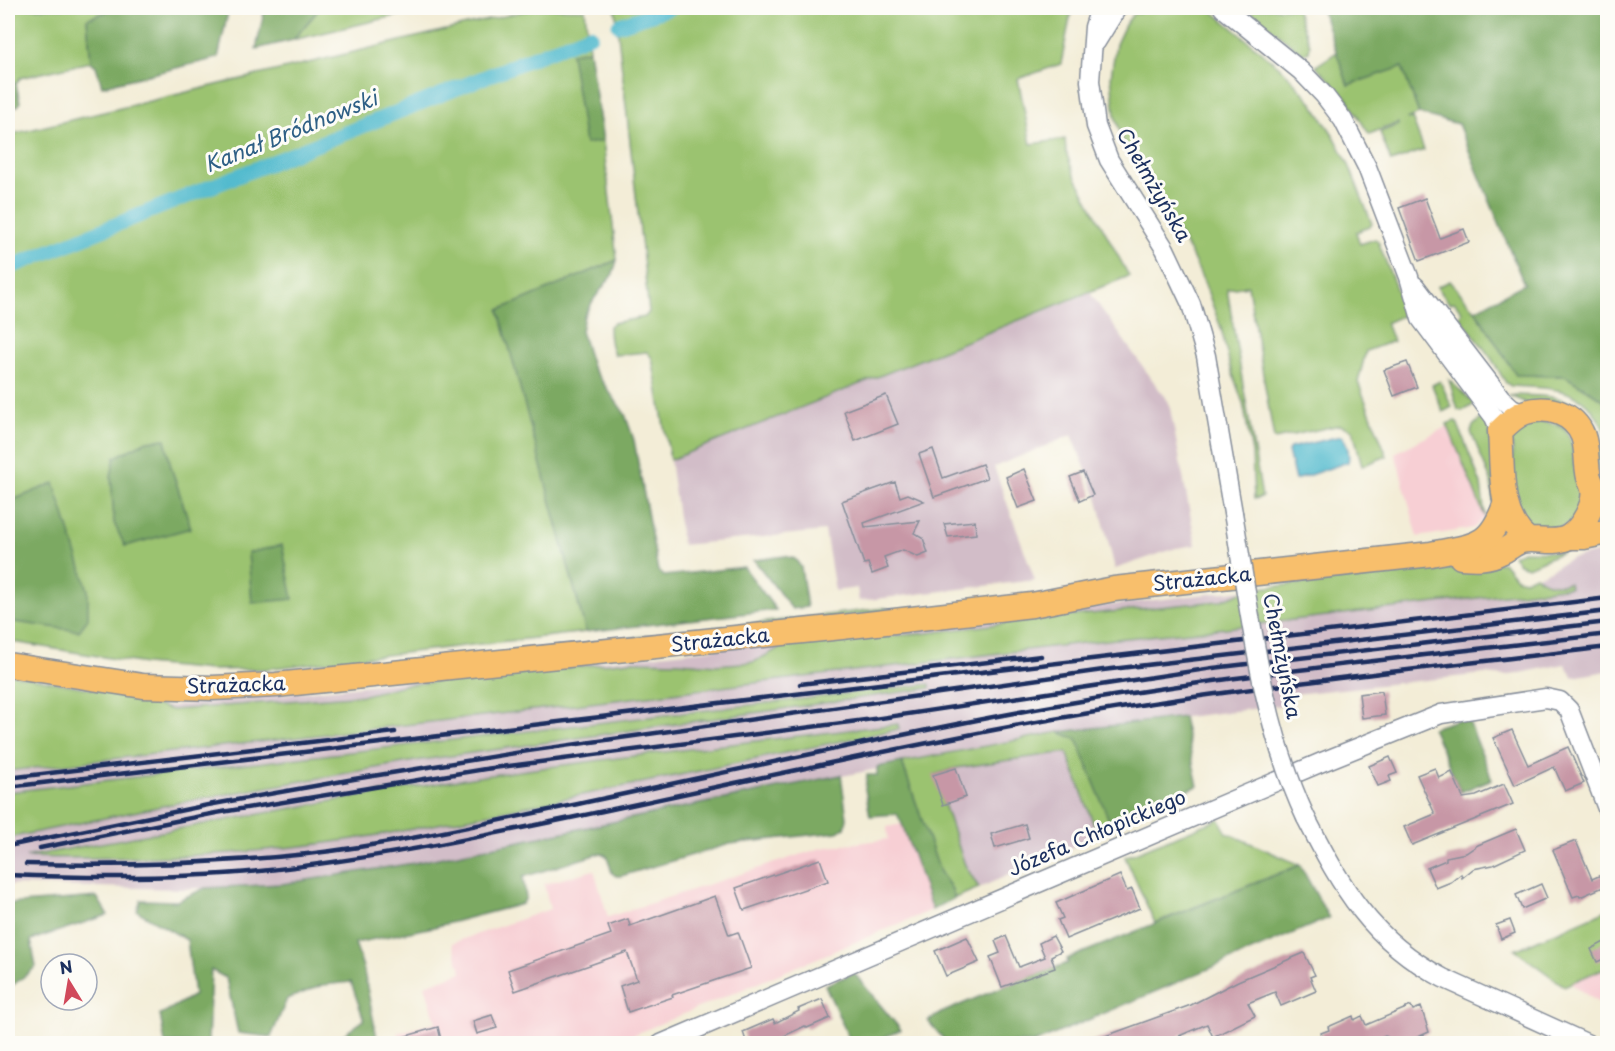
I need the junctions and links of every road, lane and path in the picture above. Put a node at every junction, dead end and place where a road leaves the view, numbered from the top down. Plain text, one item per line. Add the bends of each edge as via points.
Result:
1 (1100, 8) edge
2 (1117, 8) edge
3 (1223, 8) edge
4 (1094, 46) junction
5 (1409, 277) junction
6 (1524, 412) junction
7 (1500, 431) junction
8 (1600, 491) edge
9 (1505, 504) junction
10 (1608, 532) edge
11 (1570, 537) junction
12 (1528, 540) junction
13 (1431, 554) junction
14 (8, 664) edge
15 (1608, 811) edge
16 (669, 1042) edge
17 (1588, 1044) edge

1 - 4 street, Chełmżyńska
2 - 4 street, Chełmżyńska
3 - 5 street via 1301,71 1337,112 1362,156
4 - 17 street, Chełmżyńska, bridge via 1090,89 1098,135 1118,176 1172,261 1191,304 1208,366 1270,719 1286,772 1306,818 1357,906 1395,947 1443,978
5 - 6 street via 1501,398
5 - 7 street via 1421,319 1494,417
6 - 7 main road
6 - 8 main road via 1553,411 1569,417 1585,443 1588,478
7 - 9 main road
8 - 11 main road
9 - 12 main road via 1515,526
9 - 13 main road, Strażacka via 1495,528 1482,542
10 - 11 main road
11 - 12 main road
12 - 13 main road, Strażacka via 1486,557
13 - 14 main road, Strażacka via 1114,589 1032,605 853,626 276,685 142,686
15 - 16 street, Józefa Chłopickiego via 1569,710 1560,701 1546,698 1454,711 1429,718

